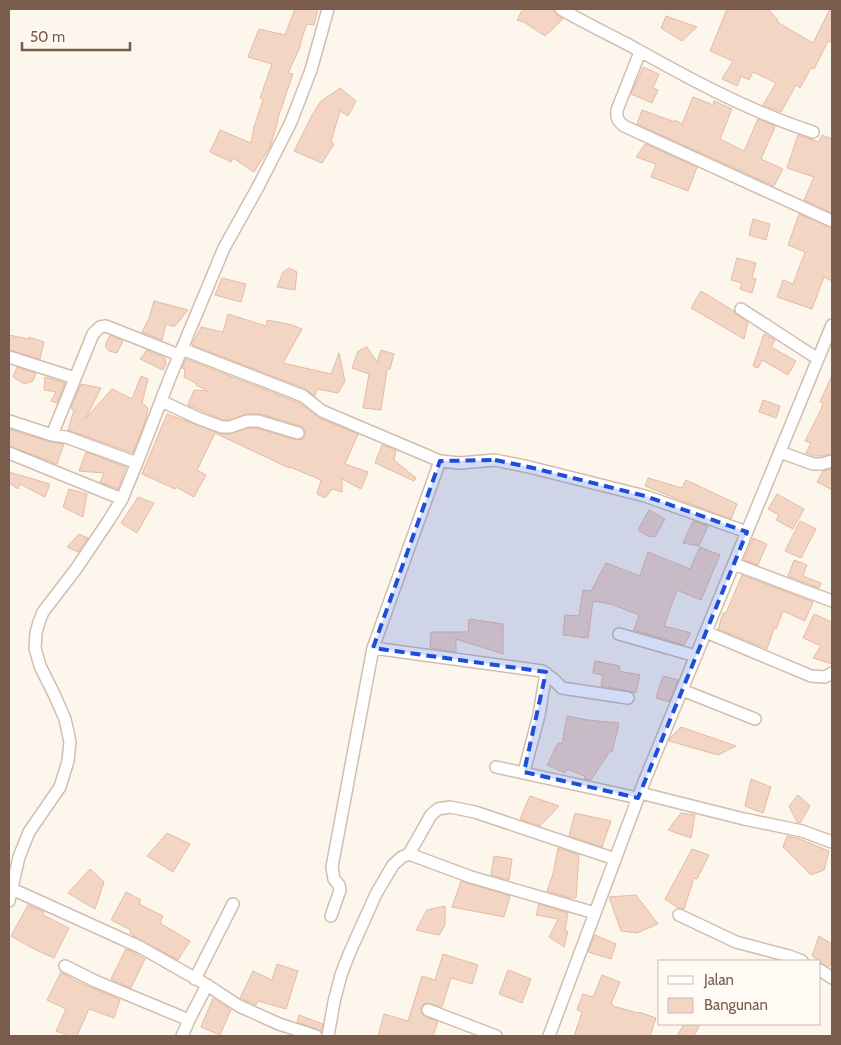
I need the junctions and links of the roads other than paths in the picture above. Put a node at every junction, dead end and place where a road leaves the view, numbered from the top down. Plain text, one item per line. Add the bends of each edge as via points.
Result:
1 (328, 9) edge
2 (561, 9) edge
3 (640, 52) junction
4 (813, 132) dead end
5 (832, 221) edge
6 (741, 309) dead end
7 (832, 325) edge
8 (180, 352) junction
9 (9, 357) edge
10 (818, 359) junction
11 (75, 378) junction
12 (161, 402) junction
13 (9, 421) edge
14 (298, 433) dead end
15 (52, 435) junction
16 (780, 452) junction
17 (9, 453) edge
18 (440, 461) junction
19 (832, 461) edge
20 (137, 463) junction
21 (122, 499) junction
22 (747, 532) junction
23 (734, 564) junction
24 (832, 601) edge
25 (706, 632) junction
26 (619, 634) dead end
27 (373, 648) junction
28 (696, 656) junction
29 (546, 673) junction
30 (832, 673) edge
31 (682, 690) junction
32 (628, 698) dead end
33 (755, 719) dead end
34 (496, 766) dead end
35 (524, 772) junction
36 (639, 795) junction
37 (832, 842) edge
38 (409, 854) junction
39 (615, 859) junction
40 (12, 890) junction
41 (9, 901) edge
42 (233, 904) dead end
43 (595, 913) junction
44 (679, 915) dead end
45 (331, 916) dead end
46 (799, 960) edge
47 (65, 966) dead end
48 (821, 971) edge
49 (832, 978) edge
50 (196, 979) junction
51 (207, 985) junction
52 (428, 1010) dead end
53 (188, 1020) junction
54 (182, 1036) edge
55 (316, 1036) edge
56 (328, 1036) edge
57 (496, 1036) edge
58 (550, 1036) edge

1 - 8 street via 311,70 291,122 224,248
2 - 3 street
3 - 4 street via 757,111
3 - 5 street via 617,110 619,122
6 - 10 street
7 - 10 street
8 - 11 street via 106,326 100,327 93,334
8 - 12 street
8 - 18 street via 303,396 322,411
9 - 11 street
10 - 16 street
11 - 15 street
12 - 14 street via 222,427 258,421
12 - 20 street
13 - 15 street
15 - 20 street
16 - 19 street via 813,464
16 - 22 street
17 - 21 street
18 - 22 street via 496,460 529,467 644,496
18 - 27 street
20 - 21 street
21 - 40 street via 39,622 35,648 65,719 70,742 60,787 29,832 19,857
22 - 23 street
23 - 24 street
23 - 25 street
25 - 28 street
25 - 30 street via 811,676 824,677
26 - 28 street
27 - 29 street
27 - 45 street via 332,867 340,890
28 - 31 street
29 - 32 street via 562,688
29 - 35 street
31 - 33 street
31 - 36 street
34 - 35 street
35 - 36 street
36 - 37 street via 802,831
36 - 39 street
38 - 39 street via 431,815 438,809 450,807 475,812
38 - 43 street via 471,877
38 - 56 street via 393,866 381,886 349,954 336,993
39 - 43 street
40 - 41 street
40 - 50 street via 140,947
42 - 50 street
43 - 58 street
44 - 46 street via 736,942
47 - 53 street
48 - 49 street
50 - 51 street
51 - 53 street
51 - 55 street via 238,1006
52 - 57 street
53 - 54 street

